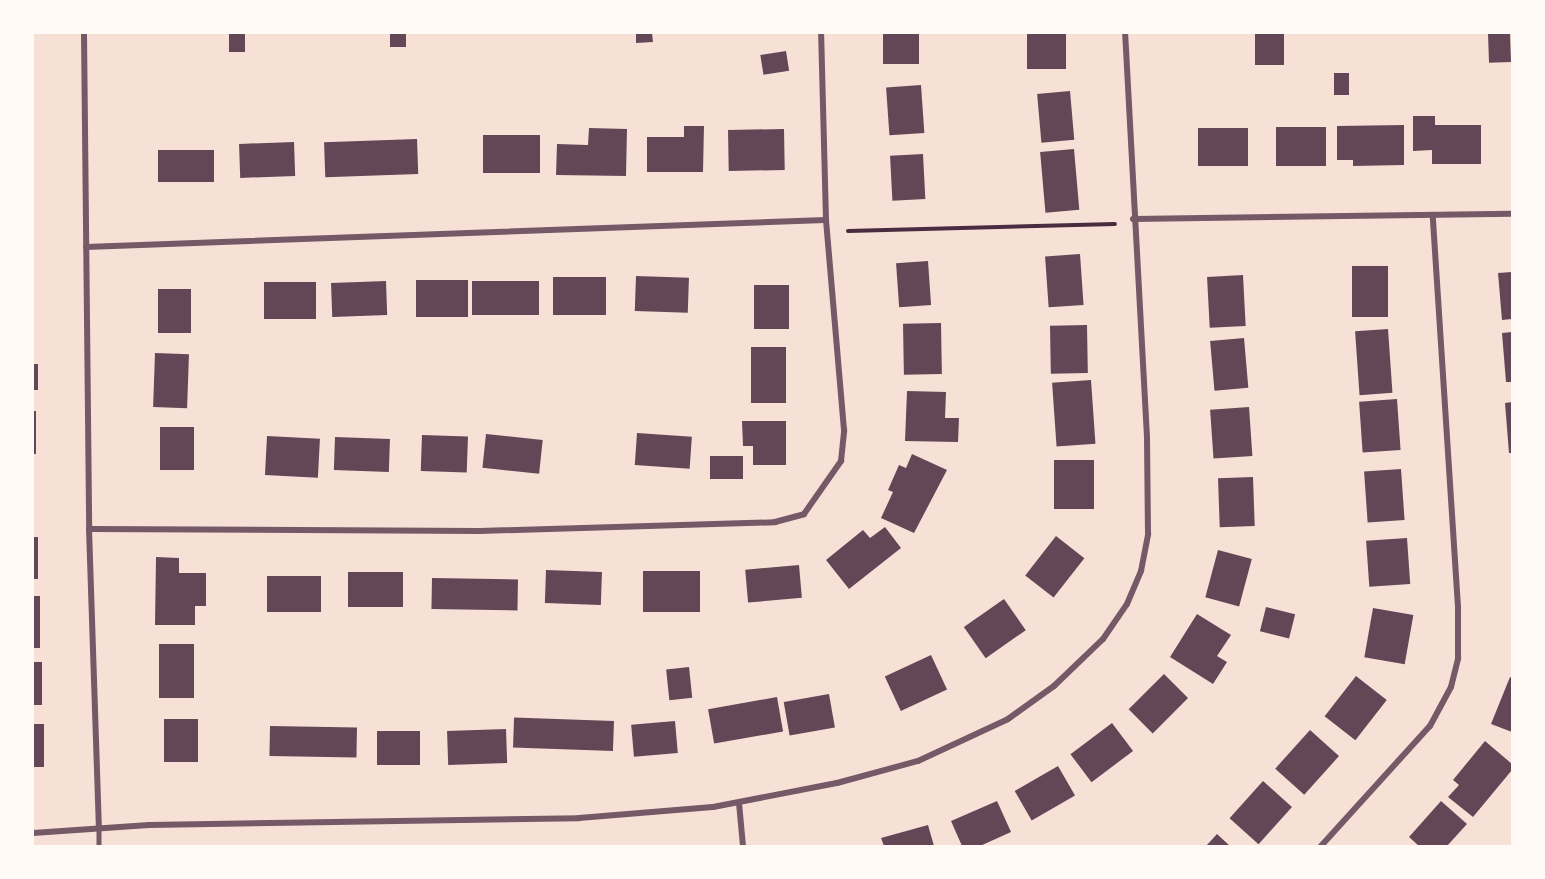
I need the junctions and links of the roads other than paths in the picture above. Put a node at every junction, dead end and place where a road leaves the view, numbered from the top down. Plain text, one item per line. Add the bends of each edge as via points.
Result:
1 (84, 33) edge
2 (821, 33) edge
3 (1125, 33) edge
4 (1512, 214) edge
5 (1433, 216) junction
6 (1133, 219) junction
7 (826, 220) junction
8 (86, 247) junction
9 (89, 529) junction
10 (739, 803) junction
11 (99, 829) junction
12 (33, 833) edge
13 (99, 846) edge
14 (743, 846) edge
15 (1321, 846) edge

1 - 8 street
2 - 7 street
3 - 6 street
4 - 5 street
5 - 6 street
5 - 15 street via 1458,658 1448,693 1430,726
6 - 10 street via 1149,515 1141,571 1115,622 1088,656 1054,686 1008,719 962,743 871,775
7 - 8 street
7 - 9 street via 844,430 841,461 804,514 775,522 480,531
8 - 9 street
9 - 11 street
10 - 11 street via 579,818
10 - 14 street
11 - 12 street
11 - 13 lane

